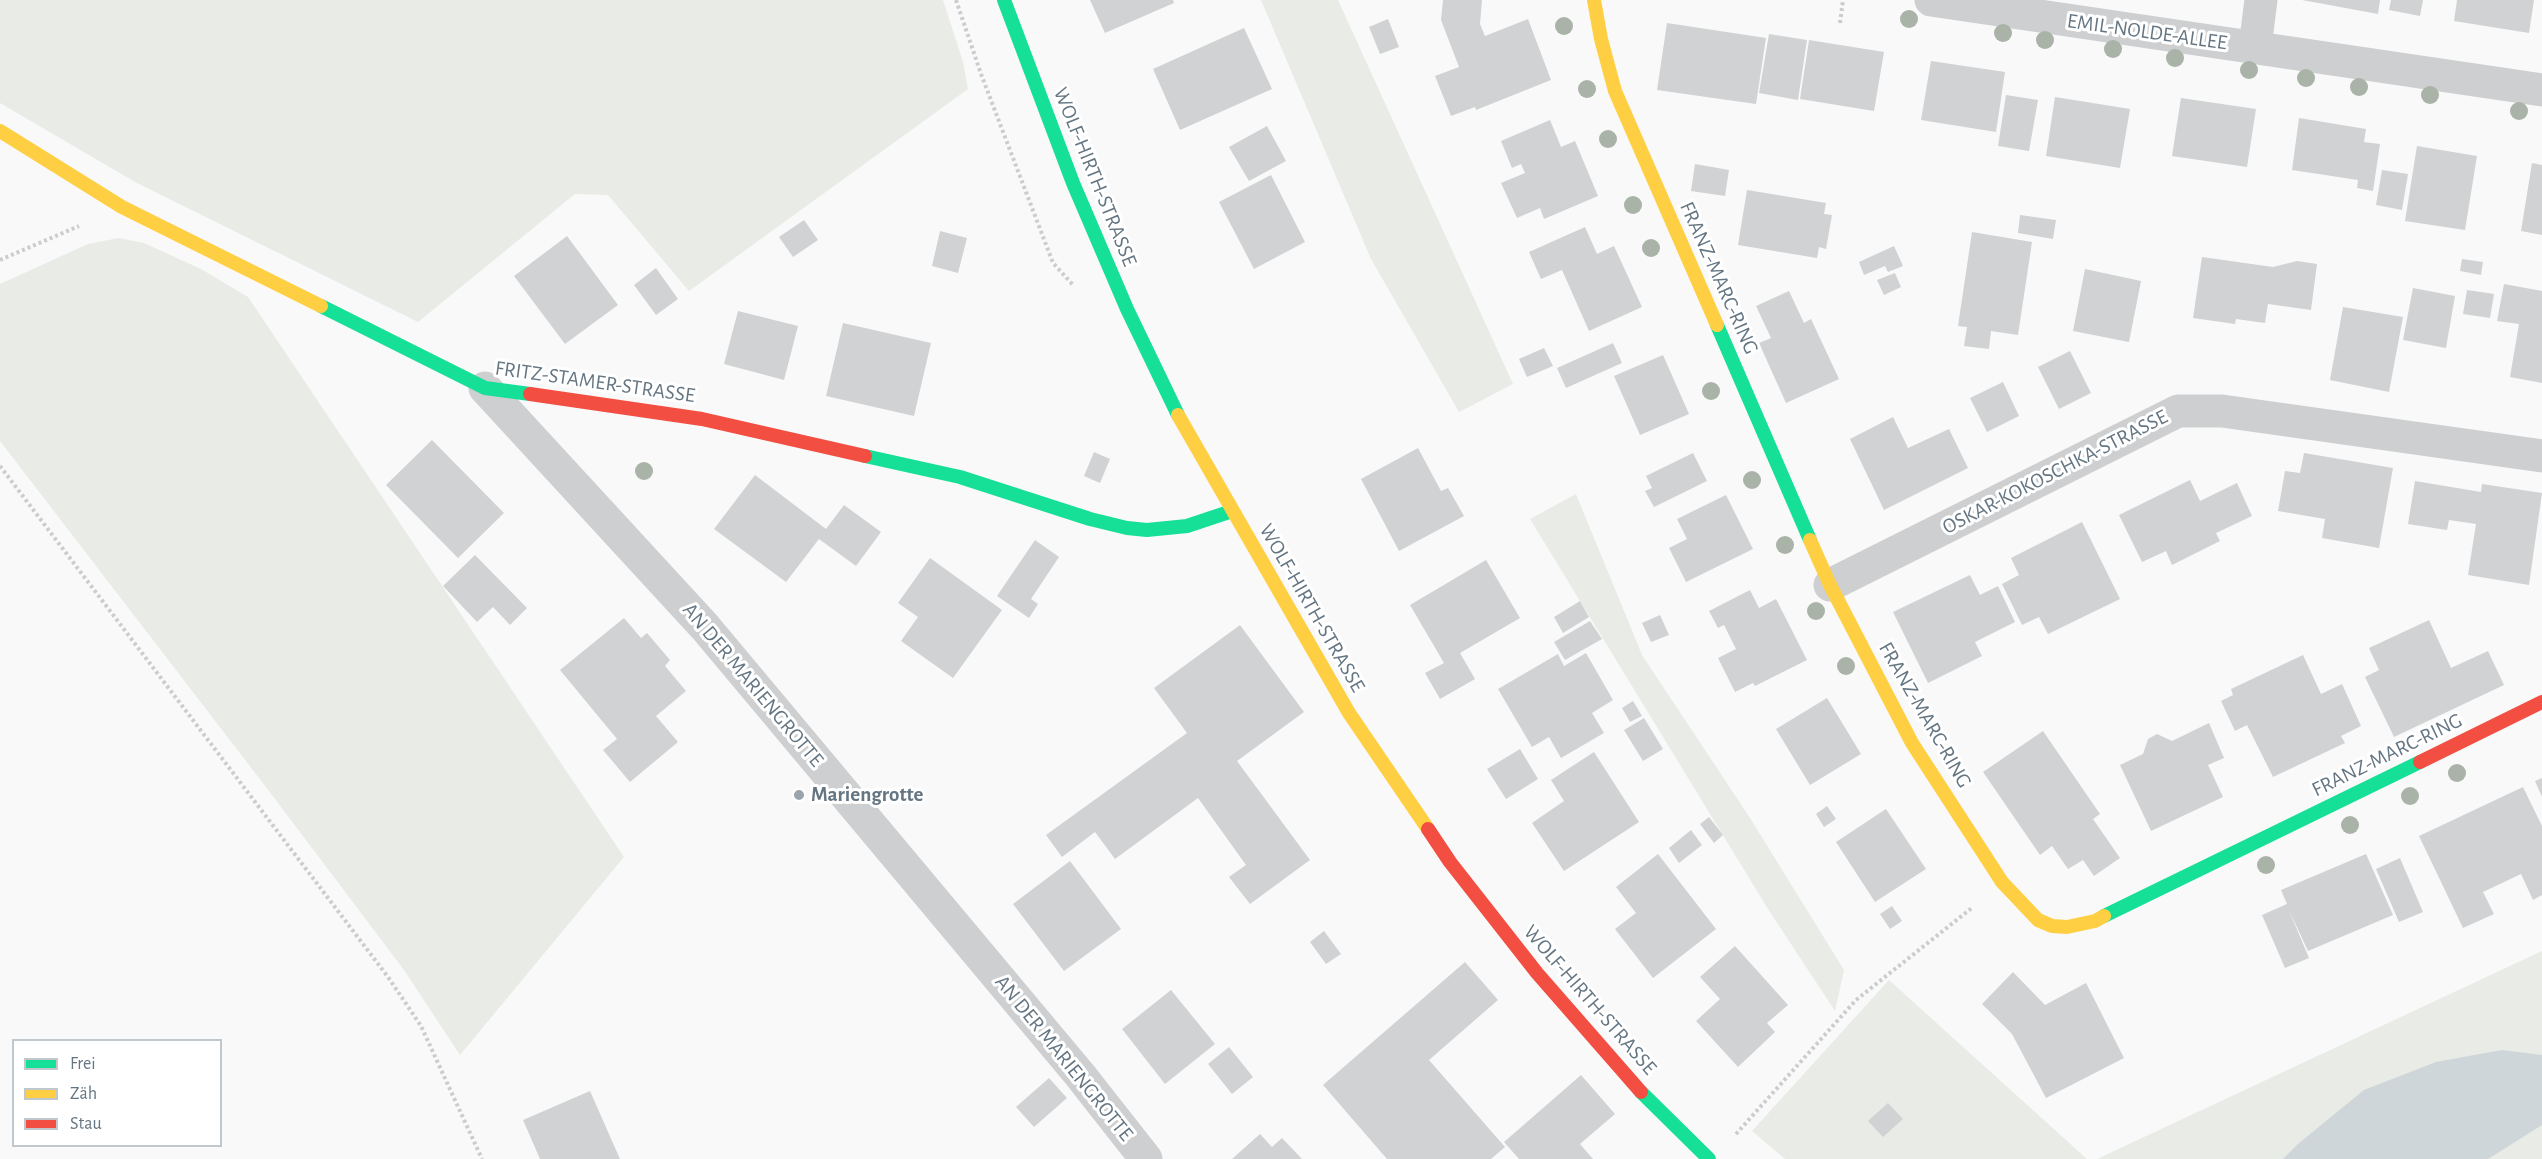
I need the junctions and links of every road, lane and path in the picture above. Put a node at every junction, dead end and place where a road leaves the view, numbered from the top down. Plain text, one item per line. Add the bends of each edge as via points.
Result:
1 (956, 0) edge
2 (1004, 0) edge
3 (1594, 0) edge
4 (1843, 0) edge
5 (1931, 0) edge
6 (2261, 0) edge
7 (1840, 23) dead end
8 (2255, 47) junction
9 (2542, 90) edge
10 (0, 131) edge
11 (122, 207) junction
12 (0, 260) edge
13 (1076, 288) dead end
14 (485, 388) junction
15 (2542, 456) edge
16 (0, 466) edge
17 (1232, 511) junction
18 (1830, 585) junction
19 (2542, 702) edge
20 (1974, 906) dead end
21 (1732, 1138) dead end
22 (482, 1159) edge
23 (1146, 1159) edge
24 (1709, 1159) edge

1 - 13 path via 1053,263
2 - 17 street, WOLF-HIRTH-STRASSE via 1073,183 1127,309 1177,412
3 - 18 street, FRANZ-MARC-RING via 1615,91
4 - 7 path
5 - 8 street, EMIL-NOLDE-ALLEE
6 - 8 street, EMIL-NOLDE-ALLEE
8 - 9 street, EMIL-NOLDE-ALLEE
10 - 11 street, FRITZ-STAMER-STRASSE
11 - 12 path
11 - 14 street, FRITZ-STAMER-STRASSE
14 - 17 street, FRITZ-STAMER-STRASSE via 702,419 960,477 1127,528 1187,526
14 - 23 street, AN DER MARIENGROTTE via 705,627
15 - 18 street, OSKAR-KOKOSCHKA-STRASSE via 2222,411 2178,411
16 - 22 path via 388,977 421,1026
17 - 24 street, WOLF-HIRTH-STRASSE via 1349,713 1450,862 1591,1036
18 - 19 street, FRANZ-MARC-RING via 1912,743 1945,795 2007,888 2038,920 2052,926 2095,921
20 - 21 path via 1856,1000

